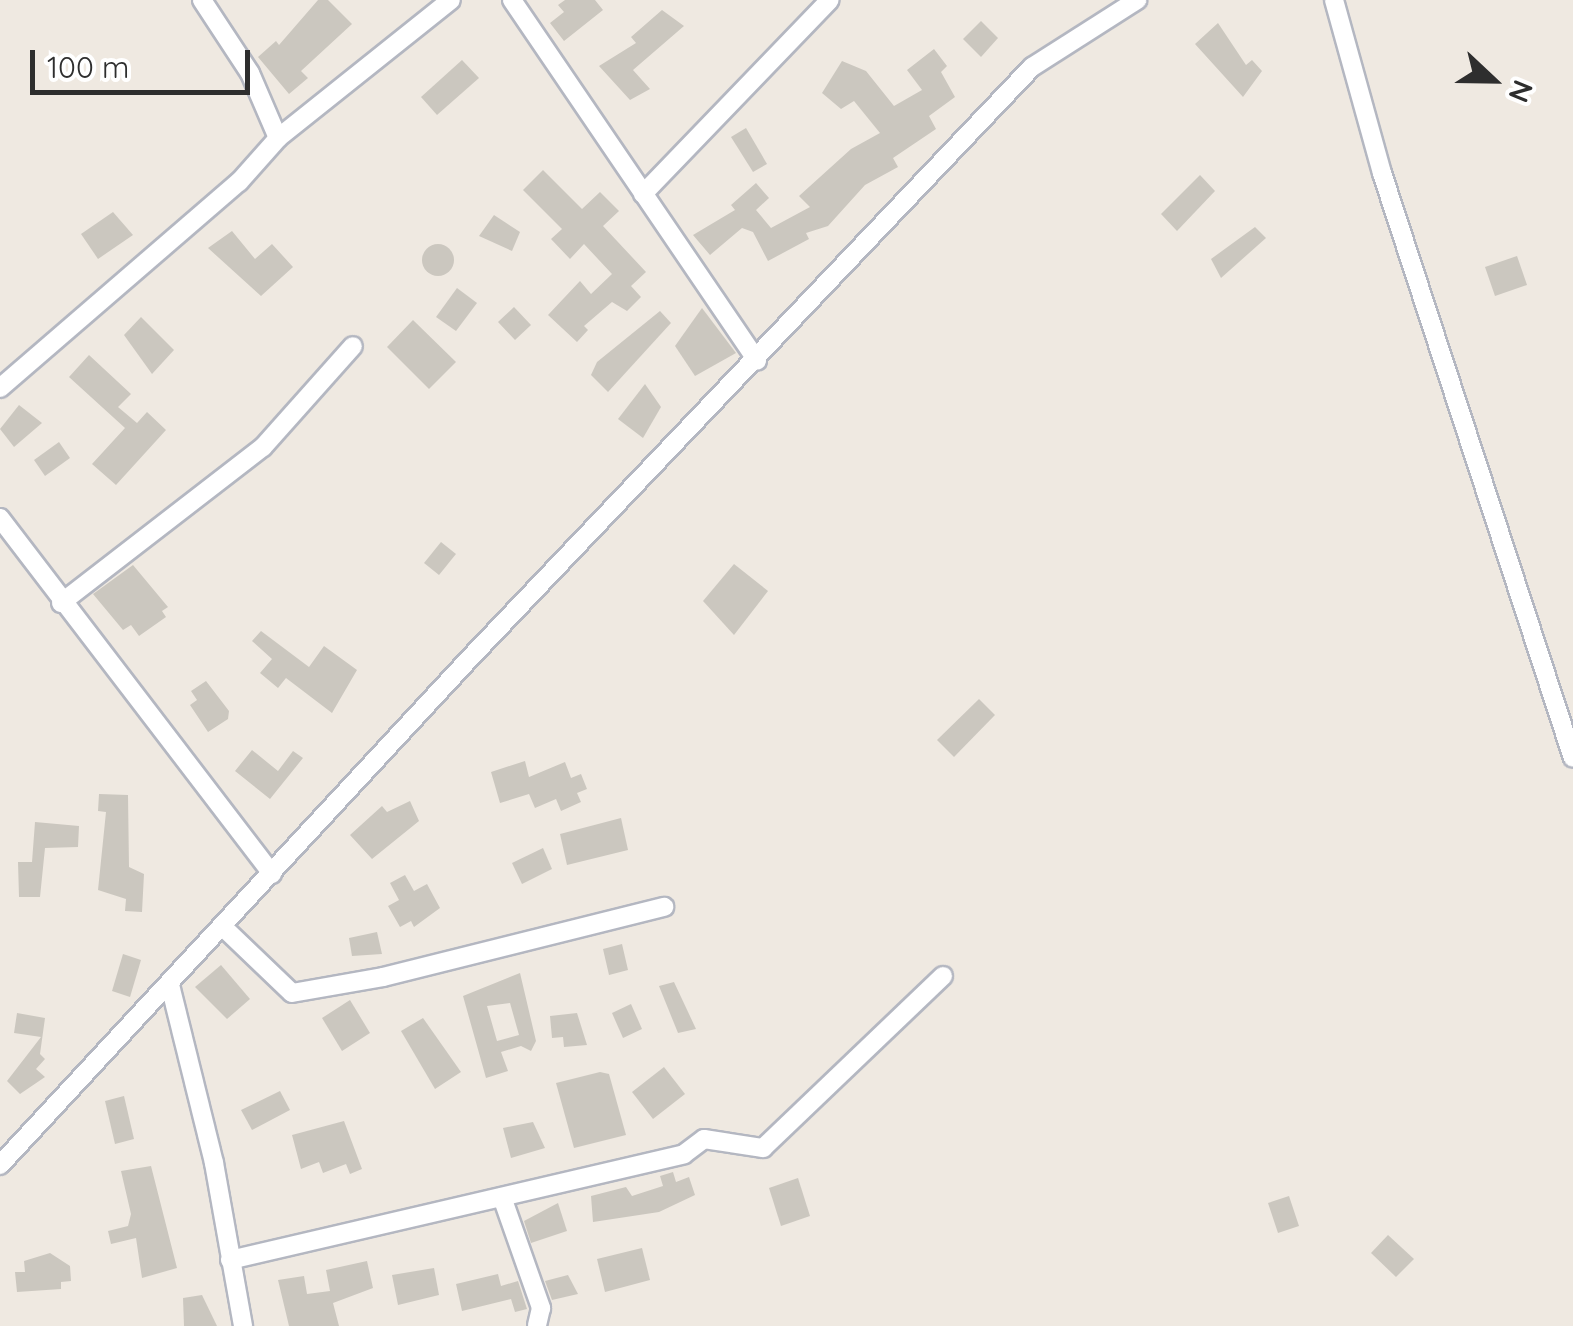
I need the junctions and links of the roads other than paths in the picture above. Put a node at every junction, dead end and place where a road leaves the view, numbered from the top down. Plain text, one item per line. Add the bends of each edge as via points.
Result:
1 (202, 0) edge
2 (452, 0) edge
3 (512, 0) edge
4 (830, 0) edge
5 (1138, 0) edge
6 (1334, 0) edge
7 (278, 138) junction
8 (643, 194) junction
9 (353, 346) dead end
10 (757, 361) junction
11 (0, 388) edge
12 (0, 518) edge
13 (61, 603) junction
14 (1573, 758) edge
15 (272, 874) junction
16 (664, 907) dead end
17 (224, 927) junction
18 (943, 976) dead end
19 (170, 985) junction
20 (0, 1165) edge
21 (502, 1197) junction
22 (230, 1260) junction
23 (243, 1326) edge
24 (537, 1326) edge

1 - 7 street via 250,73
2 - 7 street
3 - 8 street
4 - 8 street
5 - 10 street via 1032,67
6 - 14 street via 1382,173
7 - 11 street via 239,182
8 - 10 street
9 - 13 street via 263,447
10 - 15 street
12 - 13 street
13 - 15 street
15 - 17 street
16 - 17 street via 384,977 292,993
17 - 19 street
18 - 21 street via 763,1148 704,1139 684,1154
19 - 20 street
19 - 22 street via 214,1163
21 - 22 street
21 - 24 street via 541,1308
22 - 23 street

